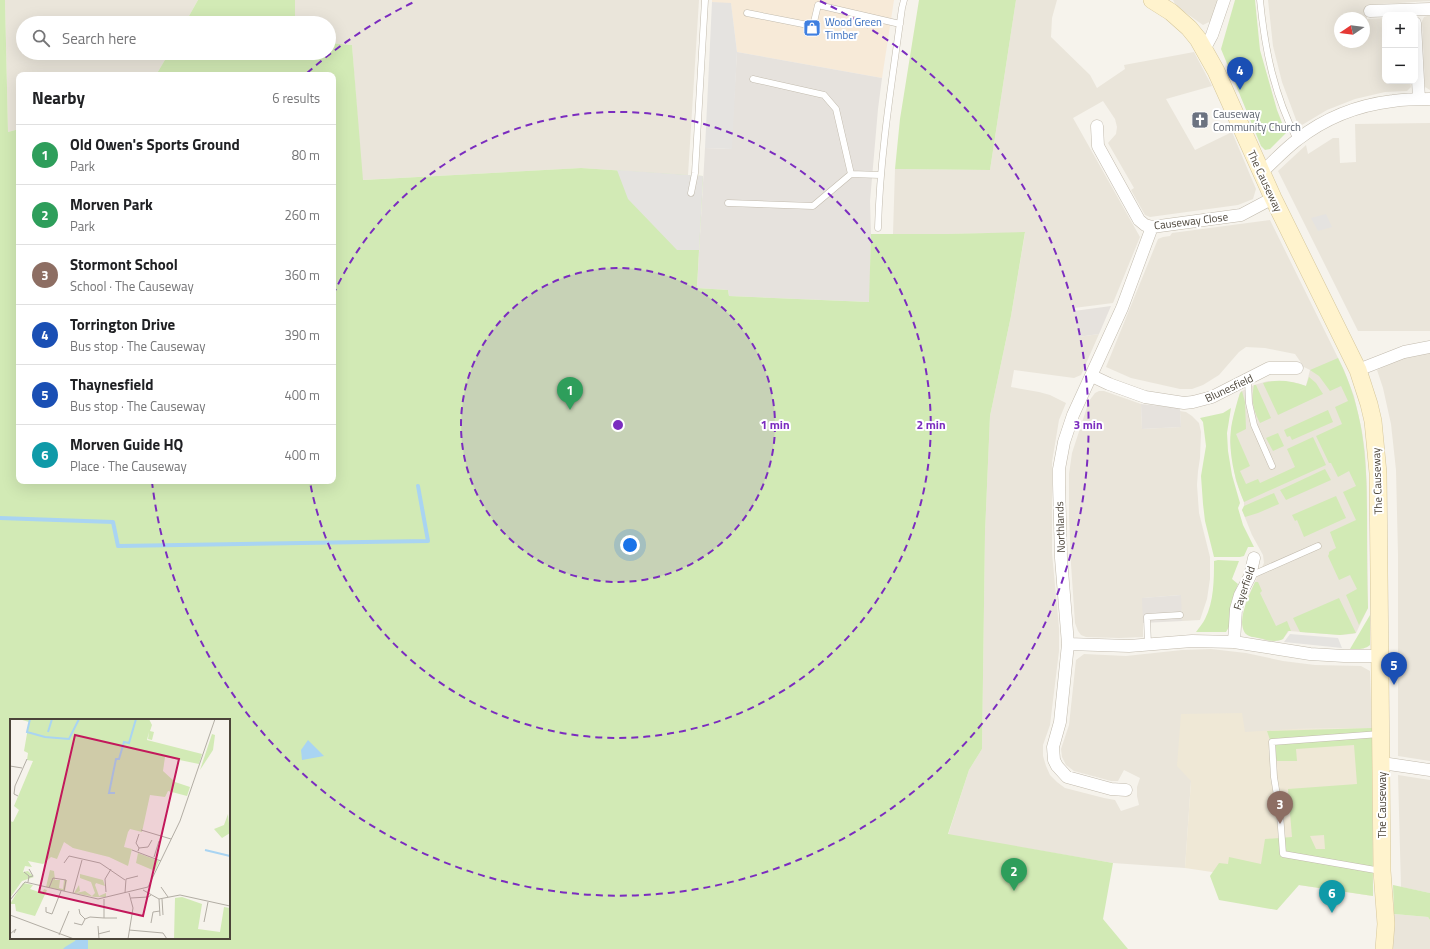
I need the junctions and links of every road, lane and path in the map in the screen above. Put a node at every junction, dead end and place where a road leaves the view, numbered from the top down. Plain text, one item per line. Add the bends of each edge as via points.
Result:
1 (705, 0) edge
2 (904, 0) edge
3 (1152, 0) edge
4 (1224, 0) edge
5 (1260, 0) edge
6 (1430, 9) edge
7 (1370, 12) dead end
8 (1382, 12) edge
9 (1414, 12) edge
10 (747, 13) dead end
11 (900, 24) junction
12 (1418, 46) edge
13 (1204, 50) junction
14 (753, 79) dead end
15 (1425, 99) edge
16 (1097, 126) dead end
17 (1297, 140) junction
18 (1261, 173) junction
19 (851, 174) junction
20 (880, 175) junction
21 (691, 193) dead end
22 (1273, 198) junction
23 (728, 203) dead end
24 (1152, 227) junction
25 (878, 228) dead end
26 (1430, 347) edge
27 (1297, 368) dead end
28 (1358, 370) junction
29 (1092, 376) junction
30 (1248, 380) junction
31 (1272, 466) dead end
32 (1318, 546) dead end
33 (1254, 558) dead end
34 (1250, 576) junction
35 (1180, 615) dead end
36 (1234, 642) junction
37 (1068, 644) junction
38 (1148, 645) junction
39 (1380, 656) junction
40 (1381, 734) junction
41 (1382, 763) junction
42 (1430, 770) edge
43 (1126, 790) dead end
44 (1382, 871) junction
45 (1384, 949) edge

1 - 21 lane via 695,173
2 - 11 lane
3 - 13 main road, The Causeway via 1189,28
4 - 13 street
5 - 17 lane via 1267,55 1277,92
6 - 9 street
7 - 8 street
10 - 11 lane via 813,26 818,5
11 - 20 lane
12 - 15 street
13 - 18 main road, The Causeway via 1216,71
14 - 19 lane via 824,95 836,109
15 - 17 street via 1394,100 1354,110 1321,124
16 - 24 street, Causeway Close via 1098,146 1140,220
17 - 18 street
18 - 22 main road, The Causeway
19 - 20 lane
19 - 23 lane via 813,206
20 - 25 lane
22 - 24 street, Causeway Close via 1241,215
22 - 28 main road, The Causeway
24 - 29 street, Northlands via 1122,308
26 - 28 street via 1404,352
27 - 30 street, Blunesfield via 1269,368
28 - 39 main road, The Causeway via 1369,404 1376,445
29 - 30 street, Blunesfield via 1145,397 1184,403 1212,397
29 - 37 street, Northlands via 1073,415 1059,469 1060,532
30 - 31 lane via 1249,404 1254,425
32 - 34 lane
33 - 34 street, Fayerfield
34 - 36 street, Fayerfield via 1236,609
35 - 38 lane via 1147,617
36 - 38 street via 1192,641
36 - 39 street via 1310,654
37 - 38 street
37 - 43 street, Northlands via 1060,722 1053,747 1054,760 1067,777 1111,789
39 - 40 main road, The Causeway
40 - 41 main road, The Causeway
40 - 44 lane via 1272,742 1283,854
41 - 42 street
41 - 44 main road, The Causeway
44 - 45 main road, The Causeway via 1386,924

